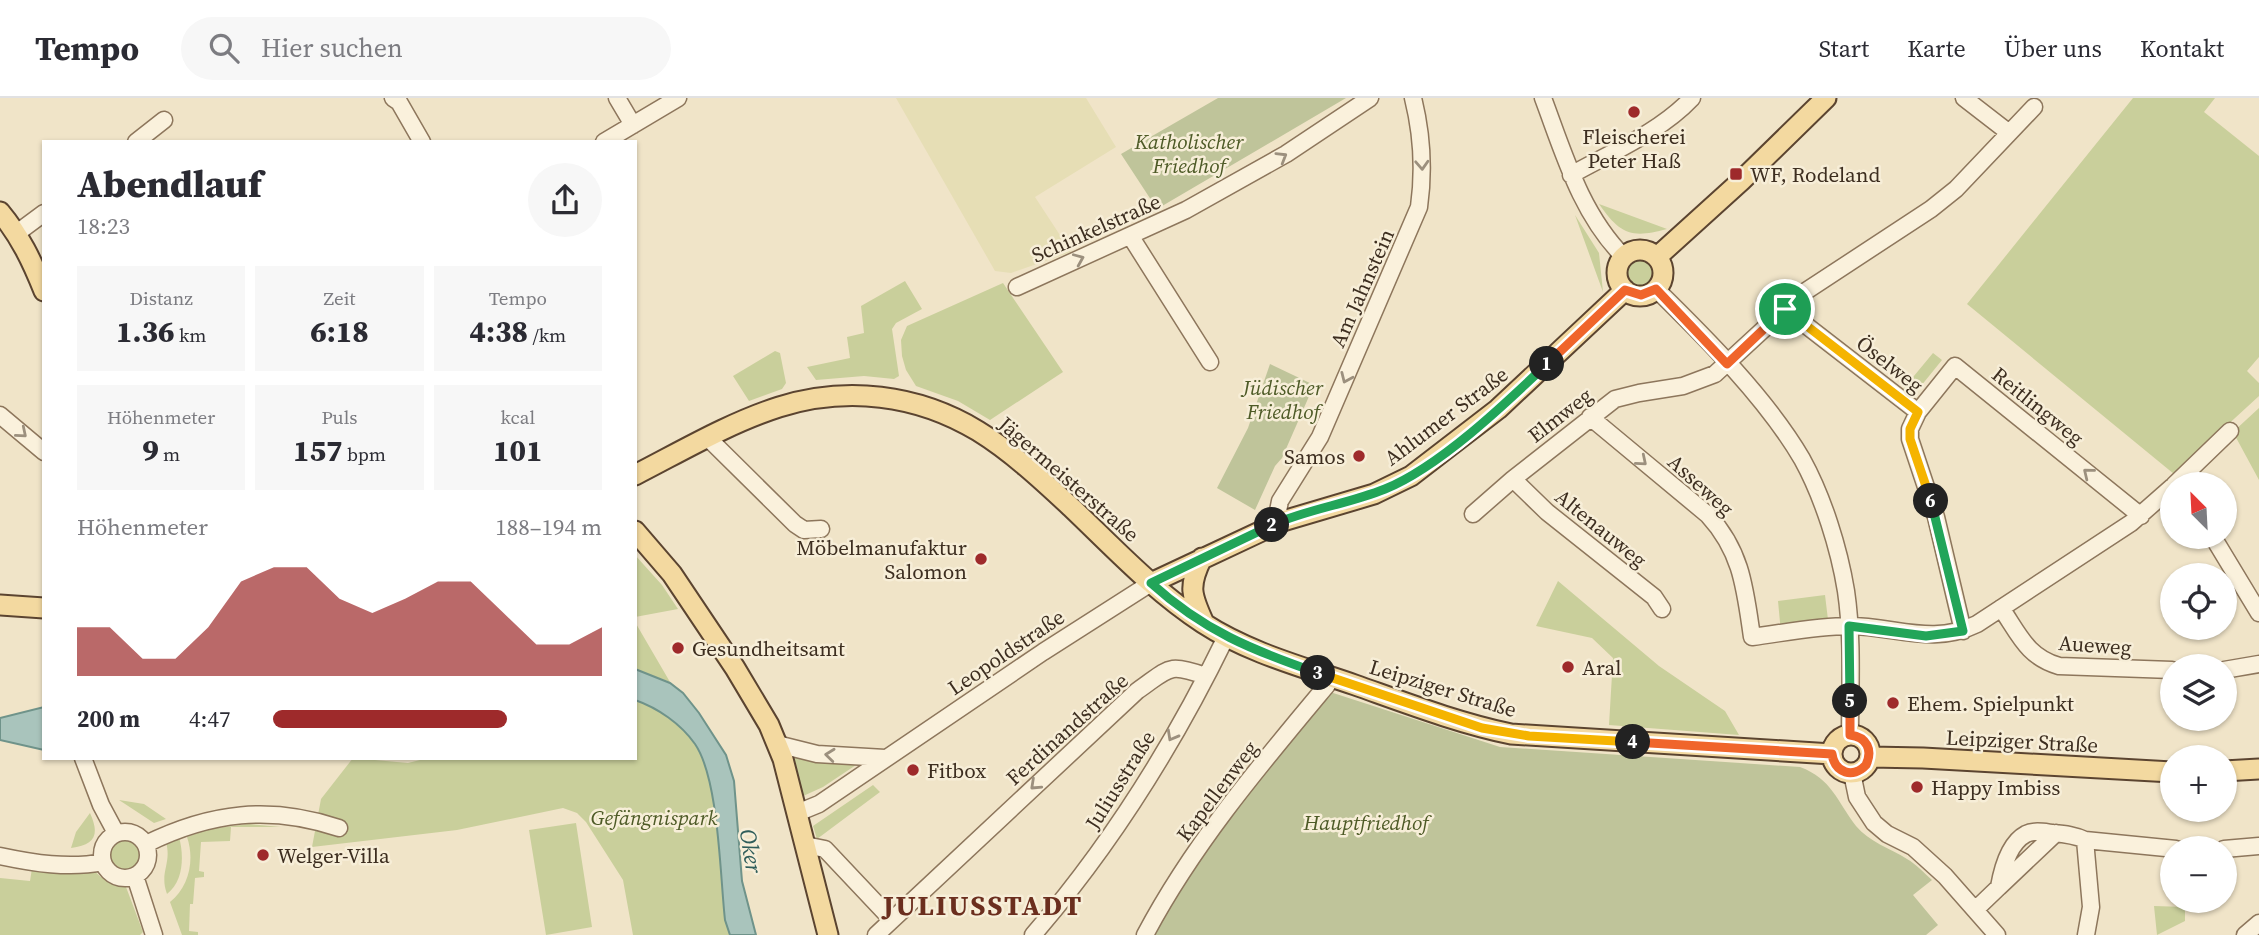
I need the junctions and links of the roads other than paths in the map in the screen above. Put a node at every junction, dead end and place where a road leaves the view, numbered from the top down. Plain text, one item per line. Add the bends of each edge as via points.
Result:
1 (393, 98) edge
2 (617, 98) edge
3 (678, 98) edge
4 (1370, 98) edge
5 (1413, 98) edge
6 (1543, 98) edge
7 (1692, 98) edge
8 (1826, 98) edge
9 (1964, 98) edge
10 (2034, 107) dead end
11 (164, 120) dead end
12 (633, 125) junction
13 (2008, 132) junction
14 (139, 140) edge
15 (421, 140) edge
16 (607, 140) edge
17 (1571, 175) junction
18 (0, 212) edge
19 (42, 214) edge
20 (17, 233) junction
21 (1131, 237) junction
22 (1624, 257) junction
23 (1657, 257) junction
24 (42, 287) edge
25 (1017, 287) dead end
26 (1656, 289) junction
27 (1625, 290) junction
28 (1785, 309) junction
29 (1210, 362) dead end
30 (1727, 364) junction
31 (1918, 412) junction
32 (0, 415) edge
33 (1590, 417) junction
34 (2230, 431) dead end
35 (708, 438) junction
36 (42, 450) edge
37 (2189, 472) edge
38 (637, 474) edge
39 (1513, 479) junction
40 (2160, 499) edge
41 (1473, 514) dead end
42 (2141, 516) junction
43 (1283, 520) junction
44 (821, 529) dead end
45 (637, 533) edge
46 (2221, 550) edge
47 (1202, 558) junction
48 (1151, 583) junction
49 (0, 605) edge
50 (42, 608) edge
51 (2001, 608) junction
52 (1662, 609) dead end
53 (2259, 613) edge
54 (1204, 624) junction
55 (1849, 626) junction
56 (1963, 631) junction
57 (1226, 637) junction
58 (2259, 664) edge
59 (2237, 668) edge
60 (2160, 670) edge
61 (1205, 676) junction
62 (1330, 676) junction
63 (1850, 735) junction
64 (777, 744) junction
65 (1832, 754) junction
66 (1870, 757) junction
67 (885, 758) junction
68 (84, 760) edge
69 (2259, 769) edge
70 (2237, 770) edge
71 (2160, 771) edge
72 (1852, 773) junction
73 (797, 813) junction
74 (340, 828) dead end
75 (116, 833) junction
76 (2085, 840) junction
77 (146, 844) junction
78 (805, 845) junction
79 (2259, 846) edge
80 (2160, 847) edge
81 (2237, 848) edge
82 (0, 856) edge
83 (103, 862) junction
84 (135, 876) junction
85 (1975, 909) junction
86 (892, 920) junction
87 (2259, 923) edge
88 (154, 935) edge
89 (828, 935) edge
90 (876, 935) edge
91 (1033, 935) edge
92 (1145, 935) edge
93 (1997, 935) edge
94 (2086, 935) edge
95 (2245, 935) edge

1 - 15 street
2 - 12 street
3 - 12 street
21 -> 4 street, Schinkelstraße via 1266,166
5 -> 43 street, Am Jahnstein via 1423,173 1419,208 1320,437 1280,501 1278,511
6 - 17 street
7 - 17 street via 1662,124
8 - 23 main road
9 - 13 street
10 - 13 street
11 - 14 street
12 - 16 street
13 - 28 street via 1956,189 1931,209
17 - 22 street via 1594,221
18 - 20 main road
19 - 20 street
20 - 24 main road
25 -> 21 street, Schinkelstraße
21 - 29 street
22 - 23 main road via 1640,250
22 - 27 main road via 1618,276
23 - 26 main road via 1663,271
26 - 27 main road via 1641,295
26 - 30 street
27 - 43 main road, Ahlumer Straße via 1528,383 1422,469 1374,494
28 - 30 street
28 - 31 street, Öselweg
30 - 33 street, Elmweg via 1702,380 1615,399
30 - 55 street via 1802,460 1835,539
42 -> 31 street, Reitlingweg via 1955,366
31 - 56 street, Öselweg via 1910,439 1936,517
32 -> 36 street
33 - 39 street, Elmweg
33 -> 55 street, Asseweg via 1721,530 1738,561 1752,637
34 - 37 street
35 - 38 main road, Jägermeisterstraße
35 - 44 street via 794,524 812,531
35 - 48 main road, Jägermeisterstraße via 777,408 838,394 873,396 941,414 996,443
39 - 41 street, Elmweg
39 - 52 street, Altenauweg via 1654,597
40 - 42 street
42 - 51 street
43 - 47 main road, Ahlumer Straße
45 - 64 main road via 672,575 735,668
46 - 53 street
47 - 48 main road, Ahlumer Straße
47 - 54 main road via 1192,589
48 - 54 main road, Leipziger Straße
48 - 67 street, Leopoldstraße
49 - 50 main road
51 - 56 street
51 - 60 street, Aueweg via 2029,652 2044,662
54 - 57 main road, Leipziger Straße
55 - 56 street, Asseweg via 1926,636
55 - 63 street
57 - 61 street, Juliusstraße
57 - 62 main road, Leipziger Straße
58 - 59 street
61 -> 86 street, Ferdinandstraße via 1182,668 1167,671 1137,691
61 -> 91 street, Juliusstraße via 1115,832
62 - 65 main road, Leipziger Straße via 1511,734
62 - 92 street, Kapellenweg via 1235,796
63 - 65 main road via 1837,741
63 - 66 main road via 1865,741
67 -> 64 street via 817,754
64 - 73 main road
65 - 72 main road via 1839,769
66 - 71 main road, Leipziger Straße
66 - 72 main road via 1864,768
67 - 73 street, Leopoldstraße via 819,804
68 - 75 street
69 - 70 main road
72 - 85 street via 1857,797 1874,823 1913,847
73 - 78 main road
74 - 77 street via 293,816 246,813 192,825
75 - 77 street via 131,832
75 - 83 street via 105,843
76 - 80 street
76 - 85 street via 2056,833 2024,835 2015,843 1999,887
76 - 94 street via 2091,907
77 - 84 street via 147,863
78 - 86 street via 825,849
78 - 89 main road
79 - 81 street
82 - 83 street via 52,864
83 - 84 street via 118,877
84 - 88 street
85 - 93 street
86 - 90 street, Ferdinandstraße
87 - 95 street

